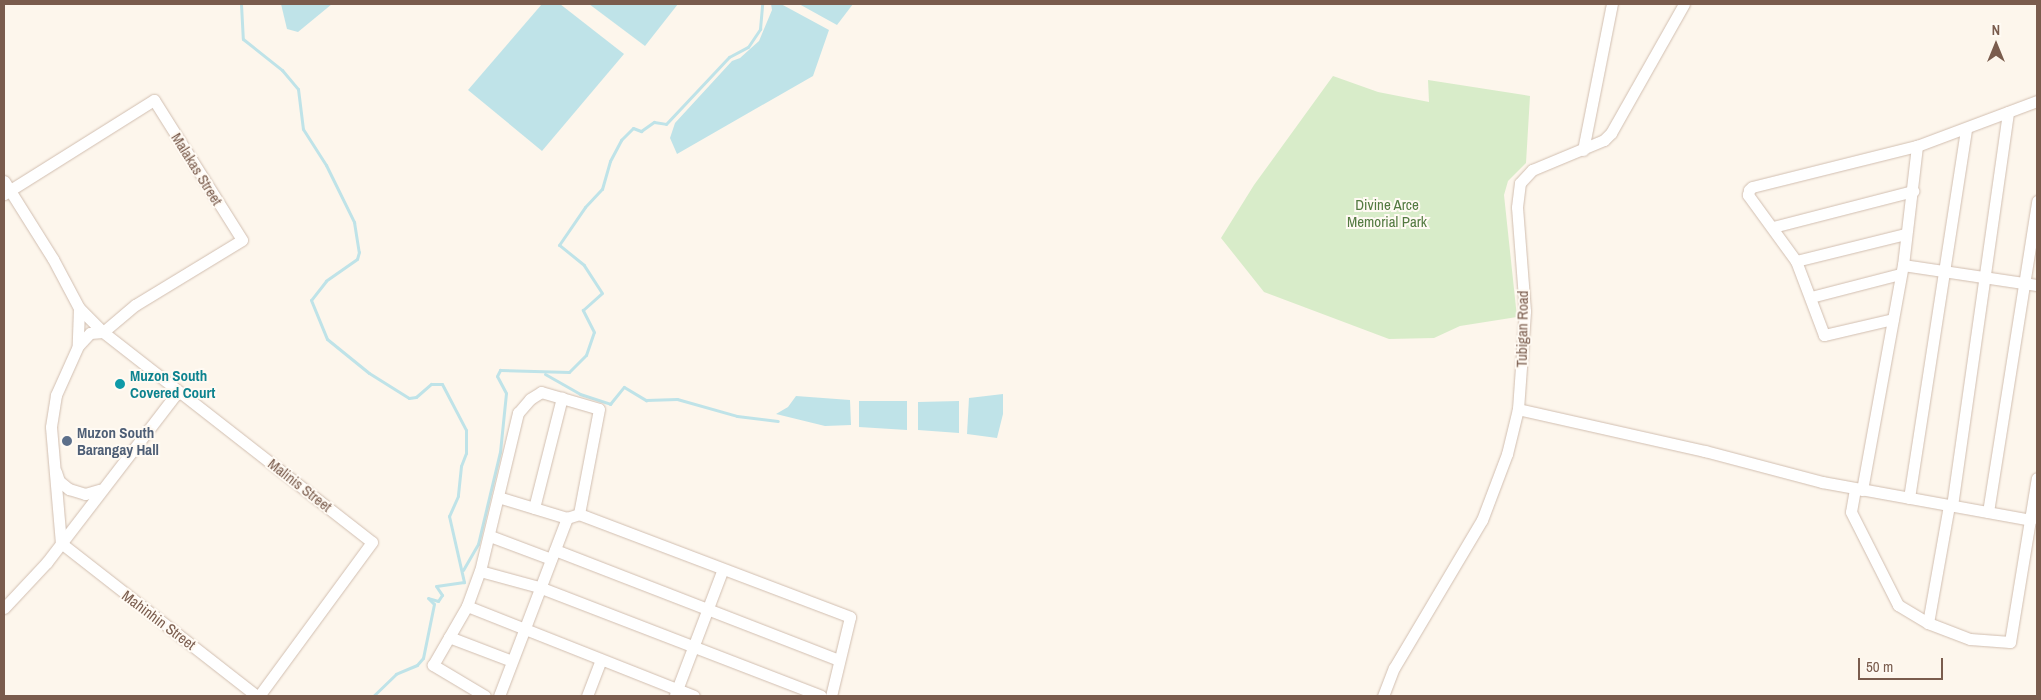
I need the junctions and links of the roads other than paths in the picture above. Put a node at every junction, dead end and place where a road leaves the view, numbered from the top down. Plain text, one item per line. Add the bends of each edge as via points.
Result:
1 (1612, 4) edge
2 (1684, 4) edge
3 (2037, 102) edge
4 (2008, 112) junction
5 (1966, 128) junction
6 (1916, 146) junction
7 (1583, 150) junction
8 (6, 189) edge
9 (1913, 191) junction
10 (2037, 201) edge
11 (1773, 227) junction
12 (1905, 234) junction
13 (1796, 261) junction
14 (1901, 270) junction
15 (1944, 271) junction
16 (1983, 277) junction
17 (2025, 284) junction
18 (2037, 285) edge
19 (1811, 296) junction
20 (79, 308) junction
21 (1893, 319) junction
22 (103, 332) junction
23 (78, 344) junction
24 (178, 391) junction
25 (562, 397) junction
26 (1518, 409) junction
27 (54, 464) junction
28 (2037, 478) edge
29 (1858, 489) junction
30 (99, 490) junction
31 (498, 497) junction
32 (1909, 498) junction
33 (1950, 506) junction
34 (534, 508) junction
35 (1988, 512) junction
36 (579, 514) junction
37 (567, 518) junction
38 (2031, 520) junction
39 (490, 536) junction
40 (61, 543) junction
41 (553, 555) junction
42 (480, 570) junction
43 (722, 570) junction
44 (540, 587) junction
45 (467, 606) junction
46 (4, 608) edge
47 (707, 609) junction
48 (1928, 623) junction
49 (522, 628) junction
50 (449, 637) junction
51 (693, 647) junction
52 (601, 660) junction
53 (838, 660) junction
54 (512, 661) junction
55 (676, 693) edge
56 (258, 696) edge
57 (485, 696) edge
58 (499, 696) edge
59 (587, 696) edge
60 (694, 696) edge
61 (820, 696) edge
62 (831, 696) edge
63 (1383, 696) edge

1 - 7 street
2 - 7 street, Tubigan Road via 1616,126 1604,140
3 - 4 street
4 - 5 street
4 - 16 street
5 - 6 street
5 - 15 street
6 - 9 street
6 - 11 street via 1752,187 1748,195
7 - 26 street, Tubigan Road via 1532,170 1520,183 1517,207 1525,311
8 - 20 street via 53,260
8 - 22 street, Malakas Street via 154,100 242,240 135,305
9 - 11 street
9 - 12 street
10 - 17 street
11 - 13 street
12 - 13 street
12 - 14 street
13 - 19 street
14 - 15 street
14 - 19 street
14 - 21 street
15 - 16 street
15 - 32 street
16 - 17 street
16 - 33 street
17 - 18 street
17 - 35 street
19 - 21 street via 1824,335
20 - 22 street, Malinis Street
20 - 23 street
21 - 29 street
22 - 23 street via 90,333
22 - 24 street, Malinis Street
23 - 27 street via 54,406
24 - 30 street
24 - 56 street, Malinis Street via 372,542
25 - 31 street via 542,392 530,399 518,413
25 - 34 street
25 - 36 street via 599,409
26 - 29 street
26 - 63 street, Tubigan Road via 1507,454 1482,520 1394,668
27 - 30 street via 59,481 69,489 85,494
27 - 40 street
28 - 38 street
29 - 32 street
29 - 48 street via 1851,512 1874,562 1898,605
30 - 40 street
31 - 34 street
31 - 39 street
32 - 33 street
33 - 35 street
33 - 48 street
34 - 37 street
35 - 38 street
36 - 37 street
36 - 43 street
37 - 41 street
38 - 48 street via 2010,642 1970,639
39 - 41 street
39 - 42 street
40 - 46 street via 20,594
40 - 56 street, Mahinhin Street
41 - 44 street
41 - 47 street
42 - 44 street
42 - 45 street
43 - 47 street
43 - 53 street via 850,618
44 - 49 street
44 - 51 street
45 - 49 street
45 - 50 street
47 - 51 street
47 - 53 street
49 - 52 street
49 - 54 street
50 - 54 street
50 - 57 street via 433,666
51 - 55 street
51 - 61 street
52 - 55 street
52 - 59 street
53 - 62 street
54 - 58 street
55 - 60 street

